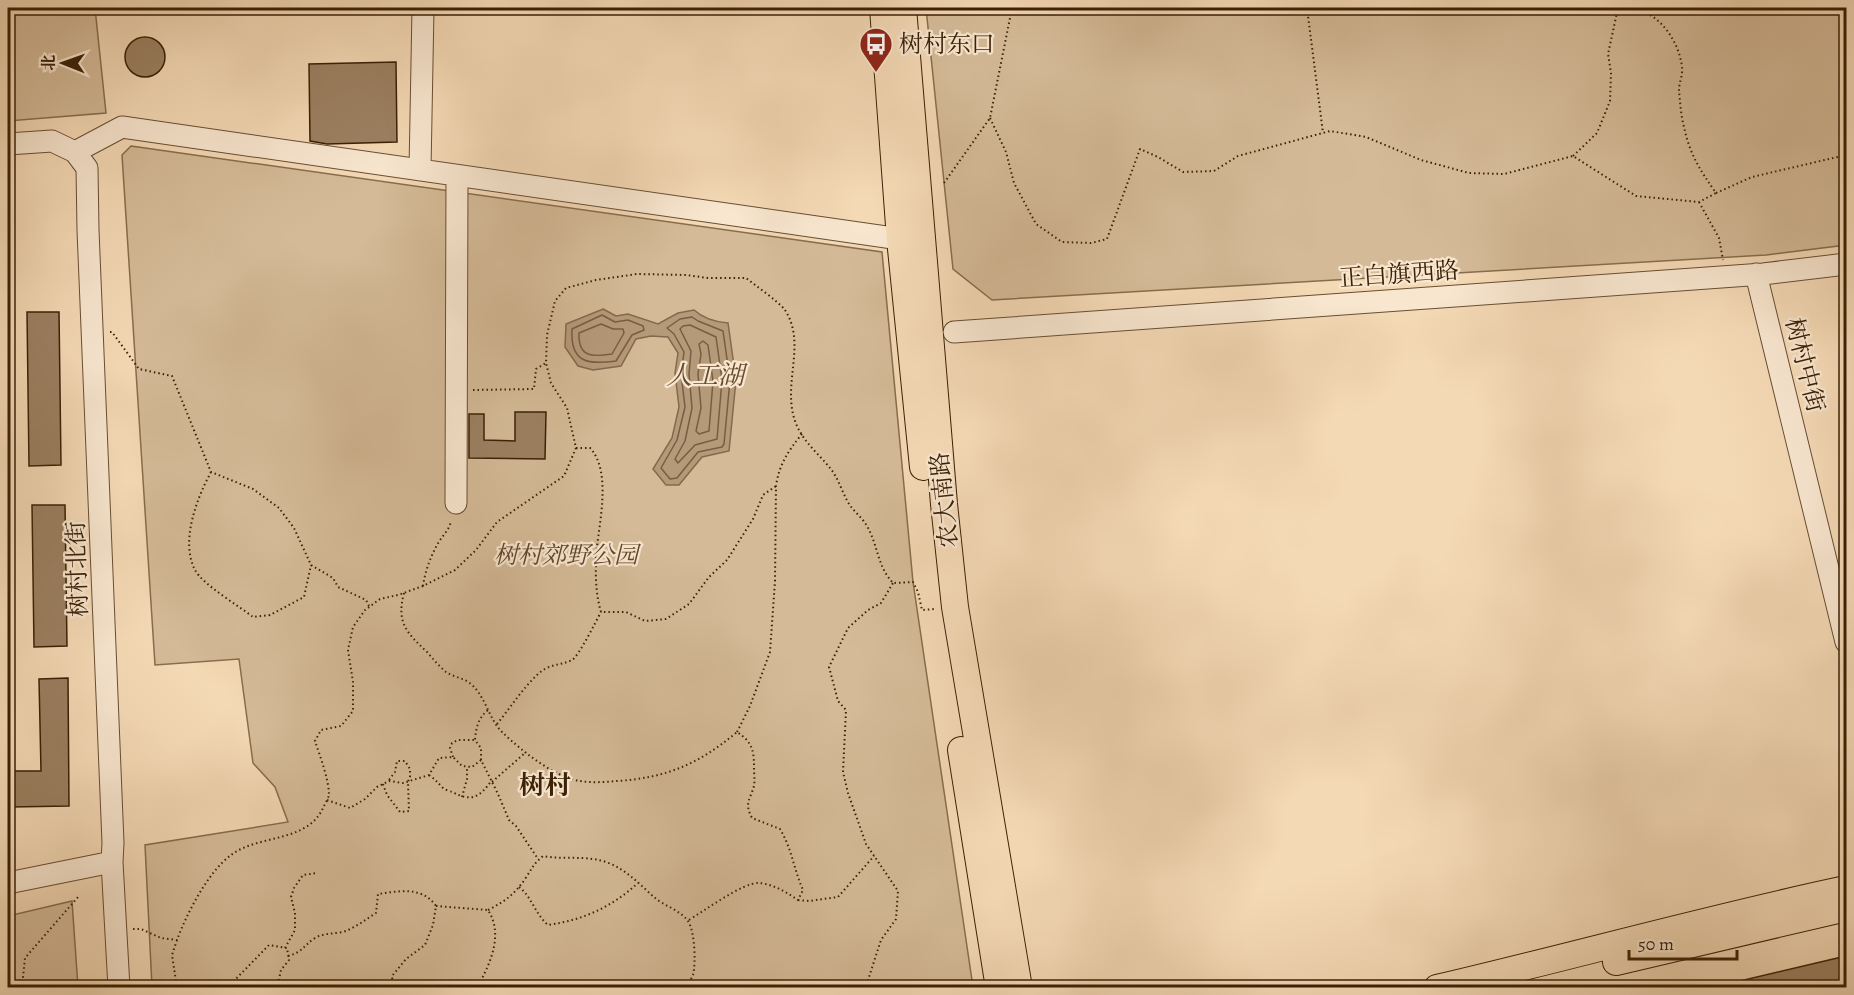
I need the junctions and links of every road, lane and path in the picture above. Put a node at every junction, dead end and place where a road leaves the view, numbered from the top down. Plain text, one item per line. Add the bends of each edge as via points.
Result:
1 (423, 8) edge
2 (883, 8) edge
3 (903, 8) edge
4 (1012, 8) edge
5 (1307, 8) edge
6 (1618, 8) edge
7 (1632, 8) edge
8 (990, 118) junction
9 (1323, 133) junction
10 (8, 144) edge
11 (75, 152) junction
12 (1846, 155) edge
13 (1573, 156) junction
14 (420, 170) junction
15 (457, 176) junction
16 (944, 183) dead end
17 (1716, 192) junction
18 (1699, 202) junction
19 (900, 239) junction
20 (1846, 264) edge
21 (1756, 274) junction
22 (1724, 276) junction
23 (954, 332) dead end
24 (92, 333) junction
25 (546, 363) junction
26 (456, 390) junction
27 (802, 434) junction
28 (576, 448) junction
29 (211, 472) junction
30 (776, 486) junction
31 (456, 503) joint
32 (311, 565) junction
33 (893, 583) junction
34 (423, 586) junction
35 (404, 592) junction
36 (370, 607) junction
37 (922, 610) dead end
38 (601, 612) junction
39 (1846, 642) edge
40 (488, 710) junction
41 (497, 724) junction
42 (737, 732) junction
43 (475, 740) junction
44 (526, 752) junction
45 (453, 757) junction
46 (481, 760) junction
47 (467, 767) junction
48 (429, 775) junction
49 (388, 781) junction
50 (492, 781) junction
51 (408, 782) junction
52 (383, 784) junction
53 (462, 797) junction
54 (327, 801) junction
55 (874, 856) junction
56 (538, 860) junction
57 (112, 862) junction
58 (317, 873) dead end
59 (638, 883) junction
60 (8, 884) edge
61 (519, 887) junction
62 (1846, 889) edge
63 (78, 897) dead end
64 (798, 900) junction
65 (436, 906) junction
66 (1846, 908) edge
67 (488, 910) junction
68 (687, 921) junction
69 (117, 929) junction
70 (177, 940) junction
71 (285, 948) junction
72 (288, 956) junction
73 (14, 987) edge
74 (119, 987) edge
75 (177, 987) edge
76 (227, 987) edge
77 (278, 987) edge
78 (393, 987) edge
79 (477, 987) edge
80 (686, 987) edge
81 (862, 987) edge
82 (999, 987) edge
83 (1019, 987) edge
84 (1437, 987) edge
85 (1508, 987) edge

1 - 14 street
2 - 19 main road, 农大南路
3 - 83 main road, 农大南路 via 955,607
4 - 8 path
5 - 9 path
6 - 13 path via 1608,54 1610,101 1597,133
7 - 17 path via 1657,18 1677,49 1682,69 1679,89 1683,126 1695,163
8 - 9 path via 1006,152 1014,183 1036,224 1062,242 1107,239 1140,149 1183,172 1214,171 1238,156
8 - 16 path
9 - 13 path via 1366,136 1421,160 1469,173 1504,174
10 - 11 street via 52,141
11 - 14 street via 122,127
11 - 24 street, 树村北街 via 87,168
12 - 17 path via 1752,177
13 - 18 path via 1636,195
14 - 15 street
15 - 19 street
15 - 26 street
17 - 18 path
18 - 22 path via 1719,238
19 - 82 main road, 农大南路 via 939,609
20 - 21 street, 正白旗西路
21 - 22 street, 正白旗西路
21 - 39 street, 树村中街
22 - 23 street, 正白旗西路
24 - 29 path via 112,332 139,369 172,376
24 - 57 street, 树村北街
25 - 26 path via 536,369 534,389
25 - 27 path via 547,335 555,301 566,288 637,274 746,278 784,310 794,333 791,407
25 - 28 path via 551,383 567,408
26 - 31 street
27 - 30 path via 787,453
27 - 33 path via 832,471 867,526 885,574
28 - 34 path via 564,476 498,522 455,570
28 - 38 path via 590,448 598,457 603,501 597,549 597,597
29 - 32 path via 254,489 279,508 294,528
29 - 32 path via 199,494 191,523 190,553 196,572 253,617 270,615 304,597
30 - 38 path via 763,495 727,560 689,604 666,620 645,621 626,612
30 - 42 path via 770,652
31 - 34 path via 450,527 437,544 424,574
32 - 36 path via 333,578 338,587 366,600
33 - 37 path via 913,582
33 - 55 path via 881,603 848,628 829,667 838,701 846,710 843,772 848,793
34 - 35 path
35 - 36 path via 380,599
35 - 40 path via 400,608 413,640 448,673 469,682
36 - 54 path via 353,627 348,650 353,711 341,726 321,730 315,741
38 - 41 path via 581,651 573,659 550,665 537,675
40 - 41 path
40 - 43 path via 476,726
41 - 44 path
42 - 44 path via 689,765 632,780 579,781
42 - 64 path via 754,750 749,812 752,818 780,829 787,840 803,890
43 - 45 path via 452,743
43 - 46 path via 481,748
44 - 50 path
45 - 47 path
45 - 48 path via 440,758
46 - 47 path
46 - 50 path
47 - 53 path
48 - 51 path
48 - 53 path via 444,789
49 - 51 path
49 - 51 path via 398,761 405,761 410,770
49 - 52 path
50 - 53 path via 483,792 471,798
50 - 56 path via 509,820
51 - 52 path via 409,811 400,812
52 - 54 path via 350,808
54 - 70 path via 320,816 300,831 245,846 229,856 188,912
55 - 64 path via 838,897
55 - 81 path via 898,891 896,919 881,940
56 - 59 path via 543,856 592,858 622,870
56 - 61 path
57 - 60 street
57 - 69 street, 树村北街
58 - 71 path via 303,875 294,888 291,897 295,930
59 - 61 path via 601,910 548,925
59 - 68 path
61 - 67 path via 508,900
62 - 84 main road
63 - 73 path via 25,958 23,977
64 - 68 path via 782,889 759,883
65 - 67 path
65 - 72 path via 431,899 412,890 378,894 376,913 359,925 322,935 300,953
65 - 78 path via 425,945 392,976
66 - 85 main road
67 - 79 path via 494,919 496,940 488,968
68 - 80 path via 693,936 693,975
69 - 70 path via 141,929
69 - 74 street, 树村北街
70 - 75 path via 172,955
71 - 72 path
71 - 76 path via 269,945
72 - 77 path

